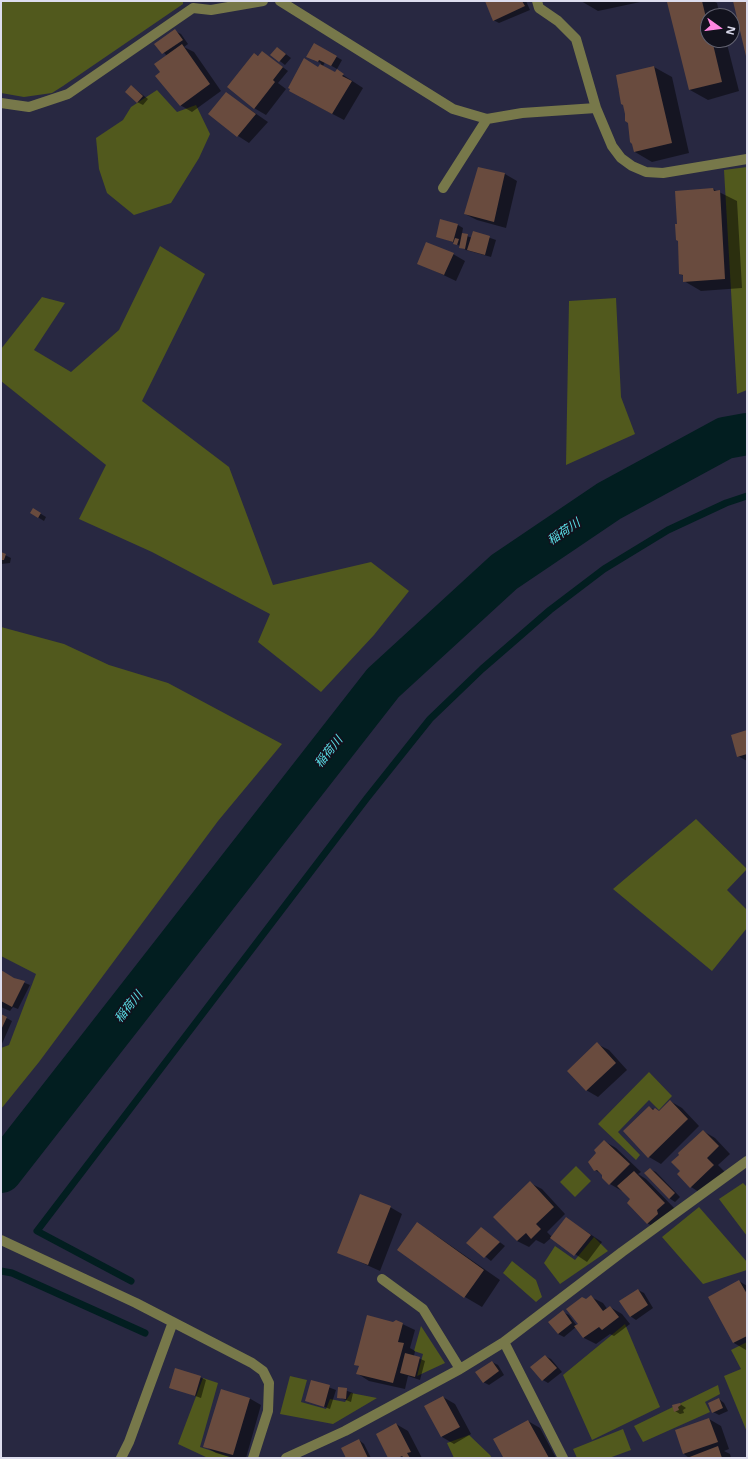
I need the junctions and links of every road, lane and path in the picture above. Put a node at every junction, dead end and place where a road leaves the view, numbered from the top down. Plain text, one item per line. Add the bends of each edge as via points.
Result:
1 (263, 1) edge
2 (280, 1) edge
3 (537, 1) edge
4 (192, 4) edge
5 (1, 103) edge
6 (596, 108) junction
7 (487, 119) junction
8 (747, 159) edge
9 (443, 188) dead end
10 (747, 1161) edge
11 (1, 1240) edge
12 (382, 1279) dead end
13 (173, 1322) junction
14 (504, 1342) junction
15 (460, 1369) junction
16 (121, 1458) edge
17 (253, 1458) edge
18 (286, 1458) edge
19 (563, 1458) edge

1 - 4 street via 211,10
2 - 7 street via 454,109
3 - 6 street via 539,8 558,21 576,39
4 - 5 street via 68,94 29,107
6 - 7 street via 522,113
6 - 8 street via 612,146 621,158 646,172 663,173
7 - 9 street
10 - 14 street
11 - 13 street
12 - 15 street via 423,1309
13 - 16 street
13 - 17 street via 263,1371 269,1383 268,1411
14 - 15 street
14 - 19 street
15 - 18 street via 345,1431

